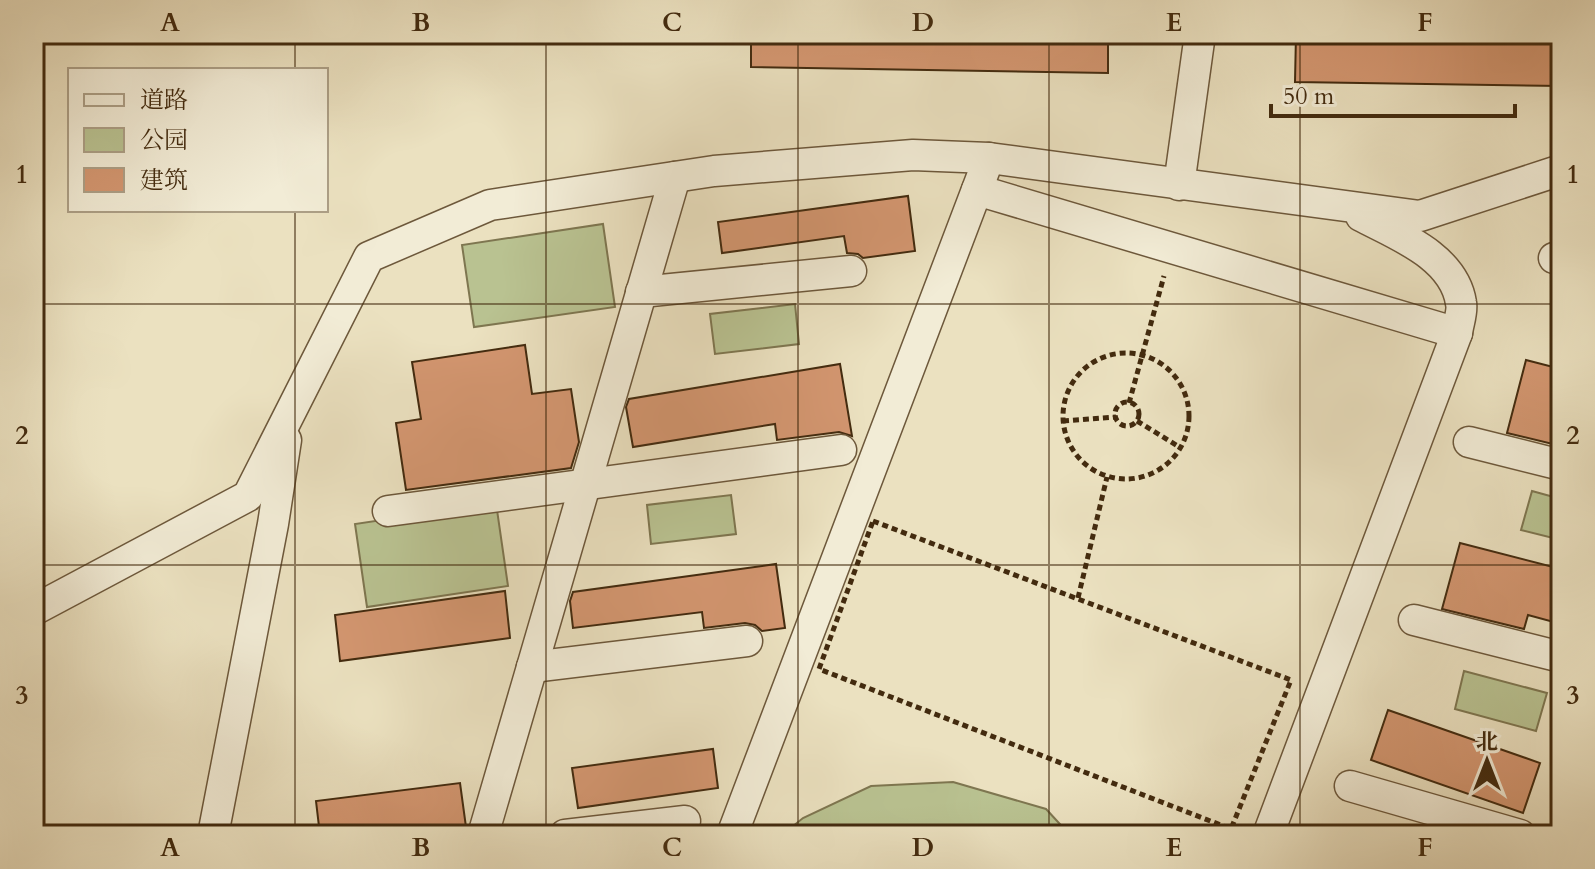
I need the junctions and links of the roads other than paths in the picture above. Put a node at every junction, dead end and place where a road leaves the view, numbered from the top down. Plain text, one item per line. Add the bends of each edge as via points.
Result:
1 (1200, 34) edge
2 (989, 158) junction
3 (1561, 170) edge
4 (675, 177) junction
5 (1179, 185) junction
6 (977, 190) junction
7 (1341, 206) junction
8 (851, 271) dead end
9 (641, 292) junction
10 (1457, 333) junction
11 (290, 413) junction
12 (1469, 442) dead end
13 (841, 450) dead end
14 (1561, 465) edge
15 (585, 483) junction
16 (388, 511) dead end
17 (34, 610) edge
18 (1414, 620) dead end
19 (747, 641) dead end
20 (1561, 657) edge
21 (532, 667) junction
22 (1350, 786) dead end
23 (685, 821) dead end
24 (213, 835) edge
25 (483, 835) edge
26 (565, 835) edge
27 (732, 835) edge
28 (1268, 835) edge
29 (1520, 835) edge

1 - 5 street
2 - 4 street via 913,155
2 - 5 street
2 - 6 street
3 - 7 street via 1420,216
4 - 9 street
4 - 11 street via 490,205 369,257
5 - 7 street
6 - 10 street
6 - 27 street
7 - 10 street via 1407,239 1448,270 1462,304
8 - 9 street
9 - 15 street
10 - 28 street
11 - 17 street via 248,496
11 - 24 street
12 - 14 street
13 - 15 street
15 - 16 street
15 - 21 street
18 - 20 street
19 - 21 street
21 - 25 street
22 - 29 street
23 - 26 street

